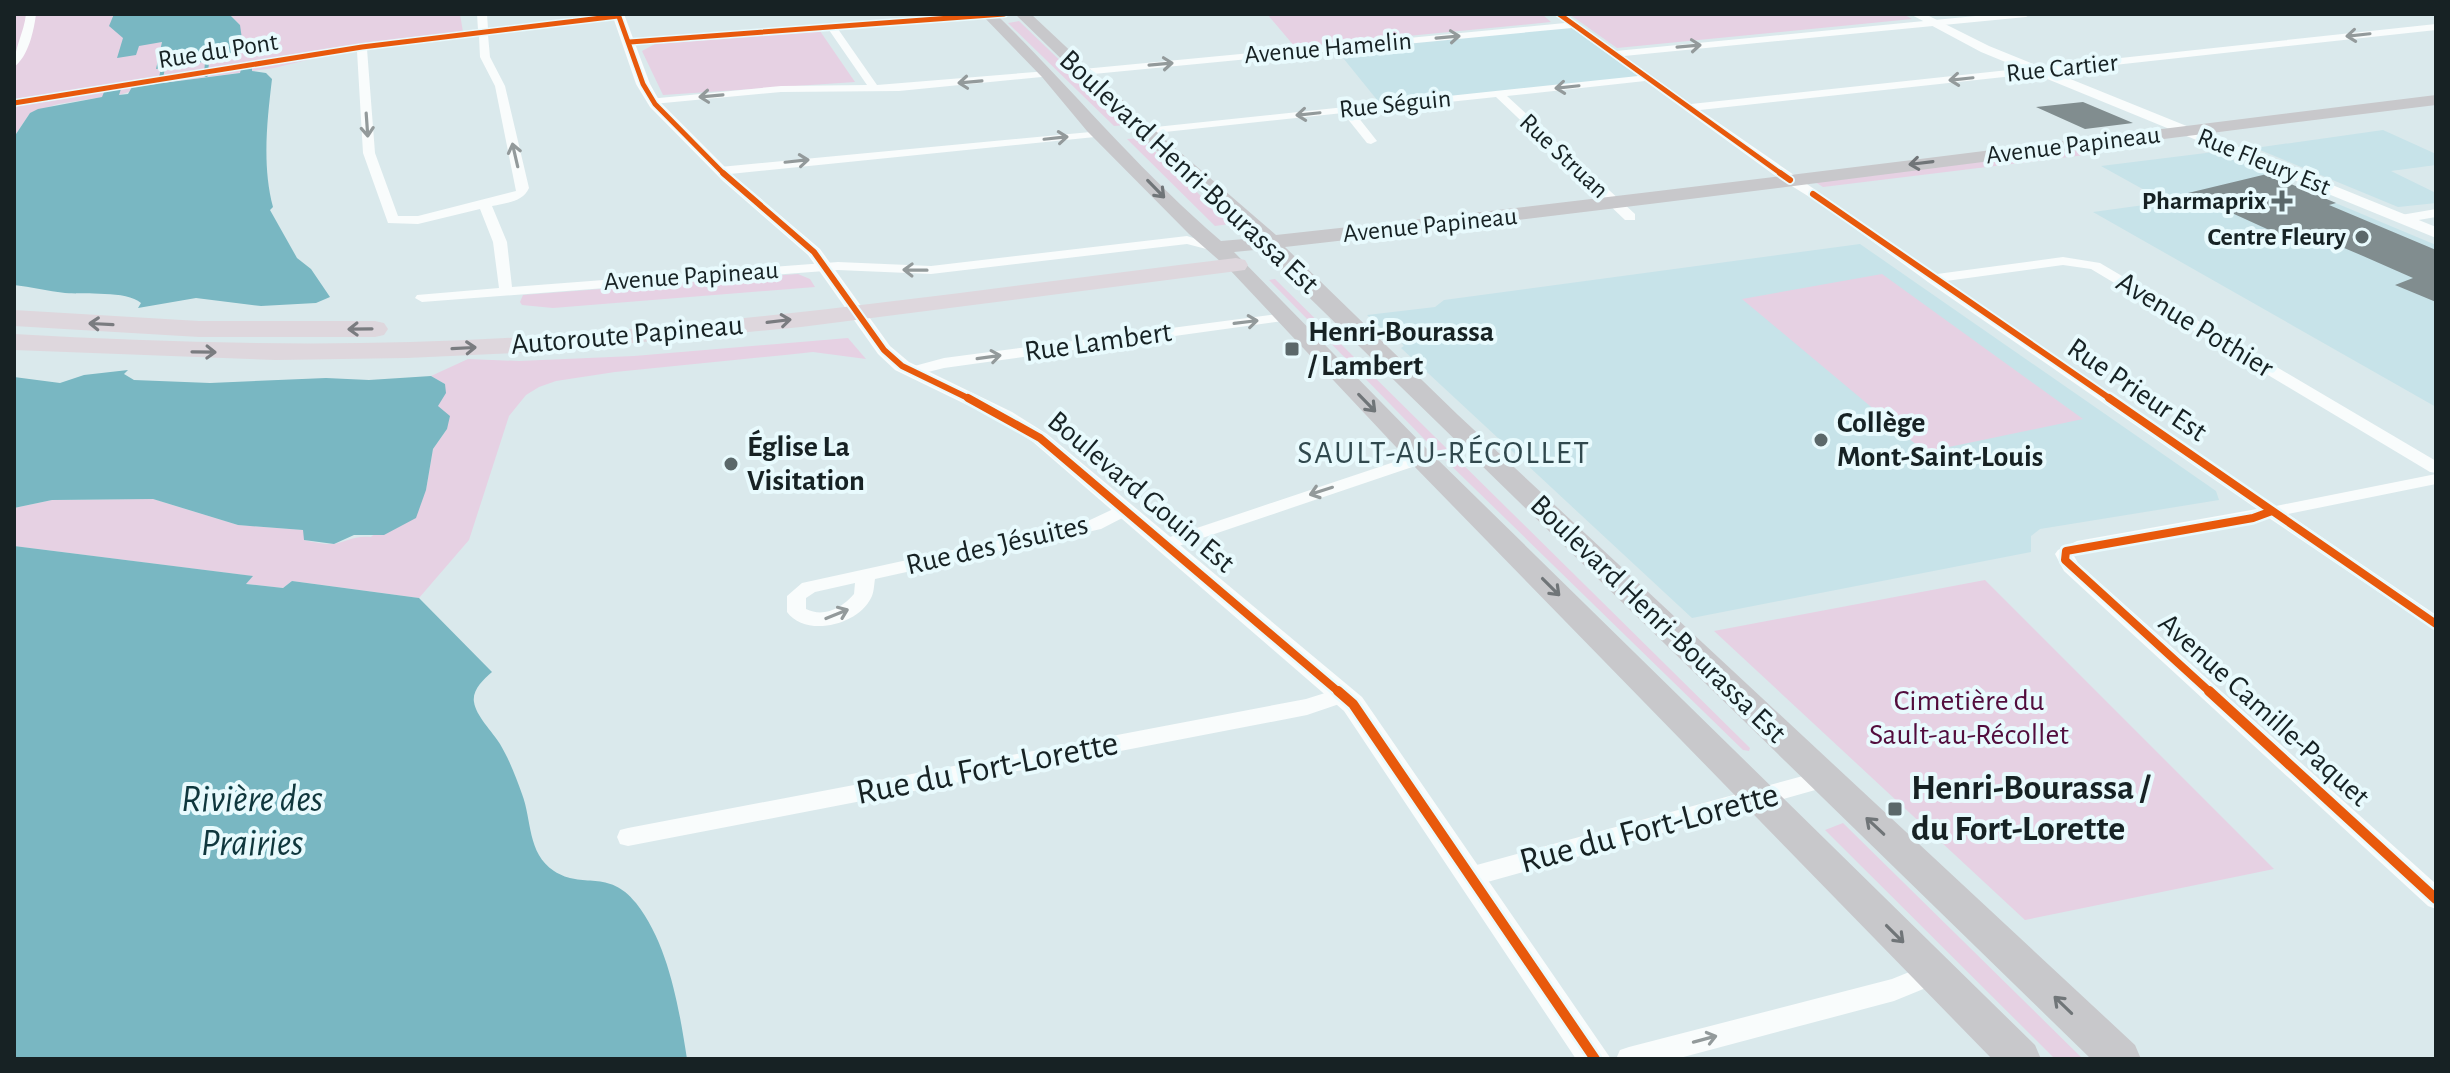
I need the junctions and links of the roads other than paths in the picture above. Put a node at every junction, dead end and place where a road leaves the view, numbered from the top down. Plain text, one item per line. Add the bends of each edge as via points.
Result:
1 (31, 14) edge
2 (482, 14) edge
3 (994, 14) edge
4 (1022, 14) edge
5 (1559, 14) edge
6 (1916, 14) edge
7 (2026, 14) edge
8 (618, 15) edge
9 (2421, 18) dead end
10 (1933, 23) junction
11 (1573, 25) junction
12 (2436, 25) edge
13 (831, 26) junction
14 (483, 32) junction
15 (630, 42) junction
16 (362, 47) junction
17 (1612, 54) junction
18 (14, 64) edge
19 (2036, 70) junction
20 (1083, 72) junction
21 (1048, 74) junction
22 (1644, 78) junction
23 (874, 88) junction
24 (1499, 94) junction
25 (2436, 100) edge
26 (653, 101) junction
27 (14, 103) edge
28 (1688, 108) junction
29 (1345, 109) junction
30 (2436, 116) edge
31 (1146, 131) junction
32 (2189, 131) junction
33 (1101, 134) junction
34 (1371, 141) dead end
35 (2218, 143) junction
36 (720, 171) junction
37 (1790, 180) junction
38 (1813, 194) junction
39 (485, 205) junction
40 (1623, 211) junction
41 (2436, 213) edge
42 (2401, 219) junction
43 (2436, 233) edge
44 (1277, 250) junction
45 (1227, 256) junction
46 (830, 271) junction
47 (1933, 279) junction
48 (506, 291) junction
49 (422, 298) dead end
50 (1285, 317) junction
51 (14, 318) edge
52 (14, 342) edge
53 (912, 371) junction
54 (1421, 458) junction
55 (2436, 468) edge
56 (2436, 479) edge
57 (1126, 509) junction
58 (2272, 511) junction
59 (1167, 544) junction
60 (866, 575) dead end
61 (2436, 624) edge
62 (1344, 695) junction
63 (1825, 779) junction
64 (1761, 799) junction
65 (628, 837) dead end
66 (1473, 876) junction
67 (2436, 899) edge
68 (1934, 973) junction
69 (1595, 1059) edge
70 (1629, 1059) edge
71 (2020, 1059) edge
72 (2120, 1059) edge

1 - 18 street
2 - 14 street
3 - 13 street
3 - 21 main road, Boulevard Henri-Bourassa Est
4 - 20 main road, Boulevard Henri-Bourassa Est
5 - 11 street, Rue Prieur Est
6 - 10 street, Rue Fleury Est
7 - 10 street
8 - 14 street, Rue du Pont
8 - 15 street, Boulevard Gouin Est
9 - 12 street
17 -> 10 street
10 - 19 street, Rue Fleury Est
11 - 17 street, Rue Prieur Est
20 -> 11 street, Avenue Hamelin
12 -> 19 street, Rue Cartier
13 - 15 street
13 - 23 street
14 - 16 street, Rue du Pont
39 -> 14 street via 515,197 523,188 500,86 485,57
15 - 26 street, Boulevard Gouin Est
16 - 27 street, Rue du Pont
16 -> 39 street via 369,153 393,220 409,222
17 - 22 street, Rue Prieur Est
19 -> 28 street, Rue Cartier
19 - 32 street, Rue Fleury Est
20 - 31 main road, Boulevard Henri-Bourassa Est
21 -> 23 street
21 - 33 main road, Boulevard Henri-Bourassa Est
22 -> 24 street, Rue Séguin
22 - 28 street, Rue Prieur Est
23 -> 26 street via 781,89
24 - 29 street, Rue Séguin
24 - 40 street, Rue Struan
25 - 32 main road, Avenue Papineau
26 - 36 street, Boulevard Gouin Est
28 - 37 street, Rue Prieur Est
29 -> 31 street, Rue Séguin
29 - 34 street
30 - 35 main road, Avenue Papineau
31 - 44 main road, Boulevard Henri-Bourassa Est
32 - 35 street, Rue Fleury Est
32 -> 37 main road, Avenue Papineau
36 -> 33 street
33 -> 45 main road, Boulevard Henri-Bourassa Est
35 - 38 main road, Avenue Papineau
35 - 42 street, Rue Fleury Est
36 - 46 street, Boulevard Gouin Est
37 - 38 street, Rue Prieur Est
37 - 40 main road, Avenue Papineau
38 - 40 main road, Avenue Papineau
38 - 47 street, Rue Prieur Est
39 - 48 street via 500,242
40 - 44 main road, Avenue Papineau
41 - 42 street
42 - 43 street, Rue Fleury Est
44 - 45 main road, Avenue Papineau
44 - 63 main road, Boulevard Henri-Bourassa Est
45 -> 46 street, Avenue Papineau via 1187,240 931,270
45 - 50 main road, Boulevard Henri-Bourassa Est
45 -> 51 highway, Autoroute Papineau via 551,322 270,330
52 -> 45 highway, Autoroute Papineau via 276,353 541,344 738,326
46 - 48 street, Avenue Papineau
46 - 53 street, Boulevard Gouin Est via 873,336
47 - 55 street, Avenue Pothier via 2059,261 2090,264
47 - 58 street, Rue Prieur Est
48 - 49 street, Avenue Papineau
53 -> 50 street, Rue Lambert
50 -> 54 main road, Boulevard Henri-Bourassa Est
53 - 57 street, Boulevard Gouin Est via 1029,430
54 -> 59 street
54 -> 64 main road, Boulevard Henri-Bourassa Est
56 - 58 street
57 - 59 street, Boulevard Gouin Est
57 - 60 street, Rue des Jésuites via 1088,526
58 - 61 street, Rue Prieur Est
58 - 67 street, Avenue Camille-Paquet via 2077,547 2064,554 2071,567
59 - 62 street, Boulevard Gouin Est
62 - 65 street, Rue du Fort-Lorette via 1307,707
62 - 66 street, Boulevard Gouin Est
63 - 64 street, Rue du Fort-Lorette
72 -> 63 main road, Boulevard Henri-Bourassa Est
64 - 66 street, Rue du Fort-Lorette
64 -> 68 main road, Boulevard Henri-Bourassa Est
66 - 69 street, Boulevard Gouin Est
70 -> 68 street via 1894,990
68 - 71 main road, Boulevard Henri-Bourassa Est

